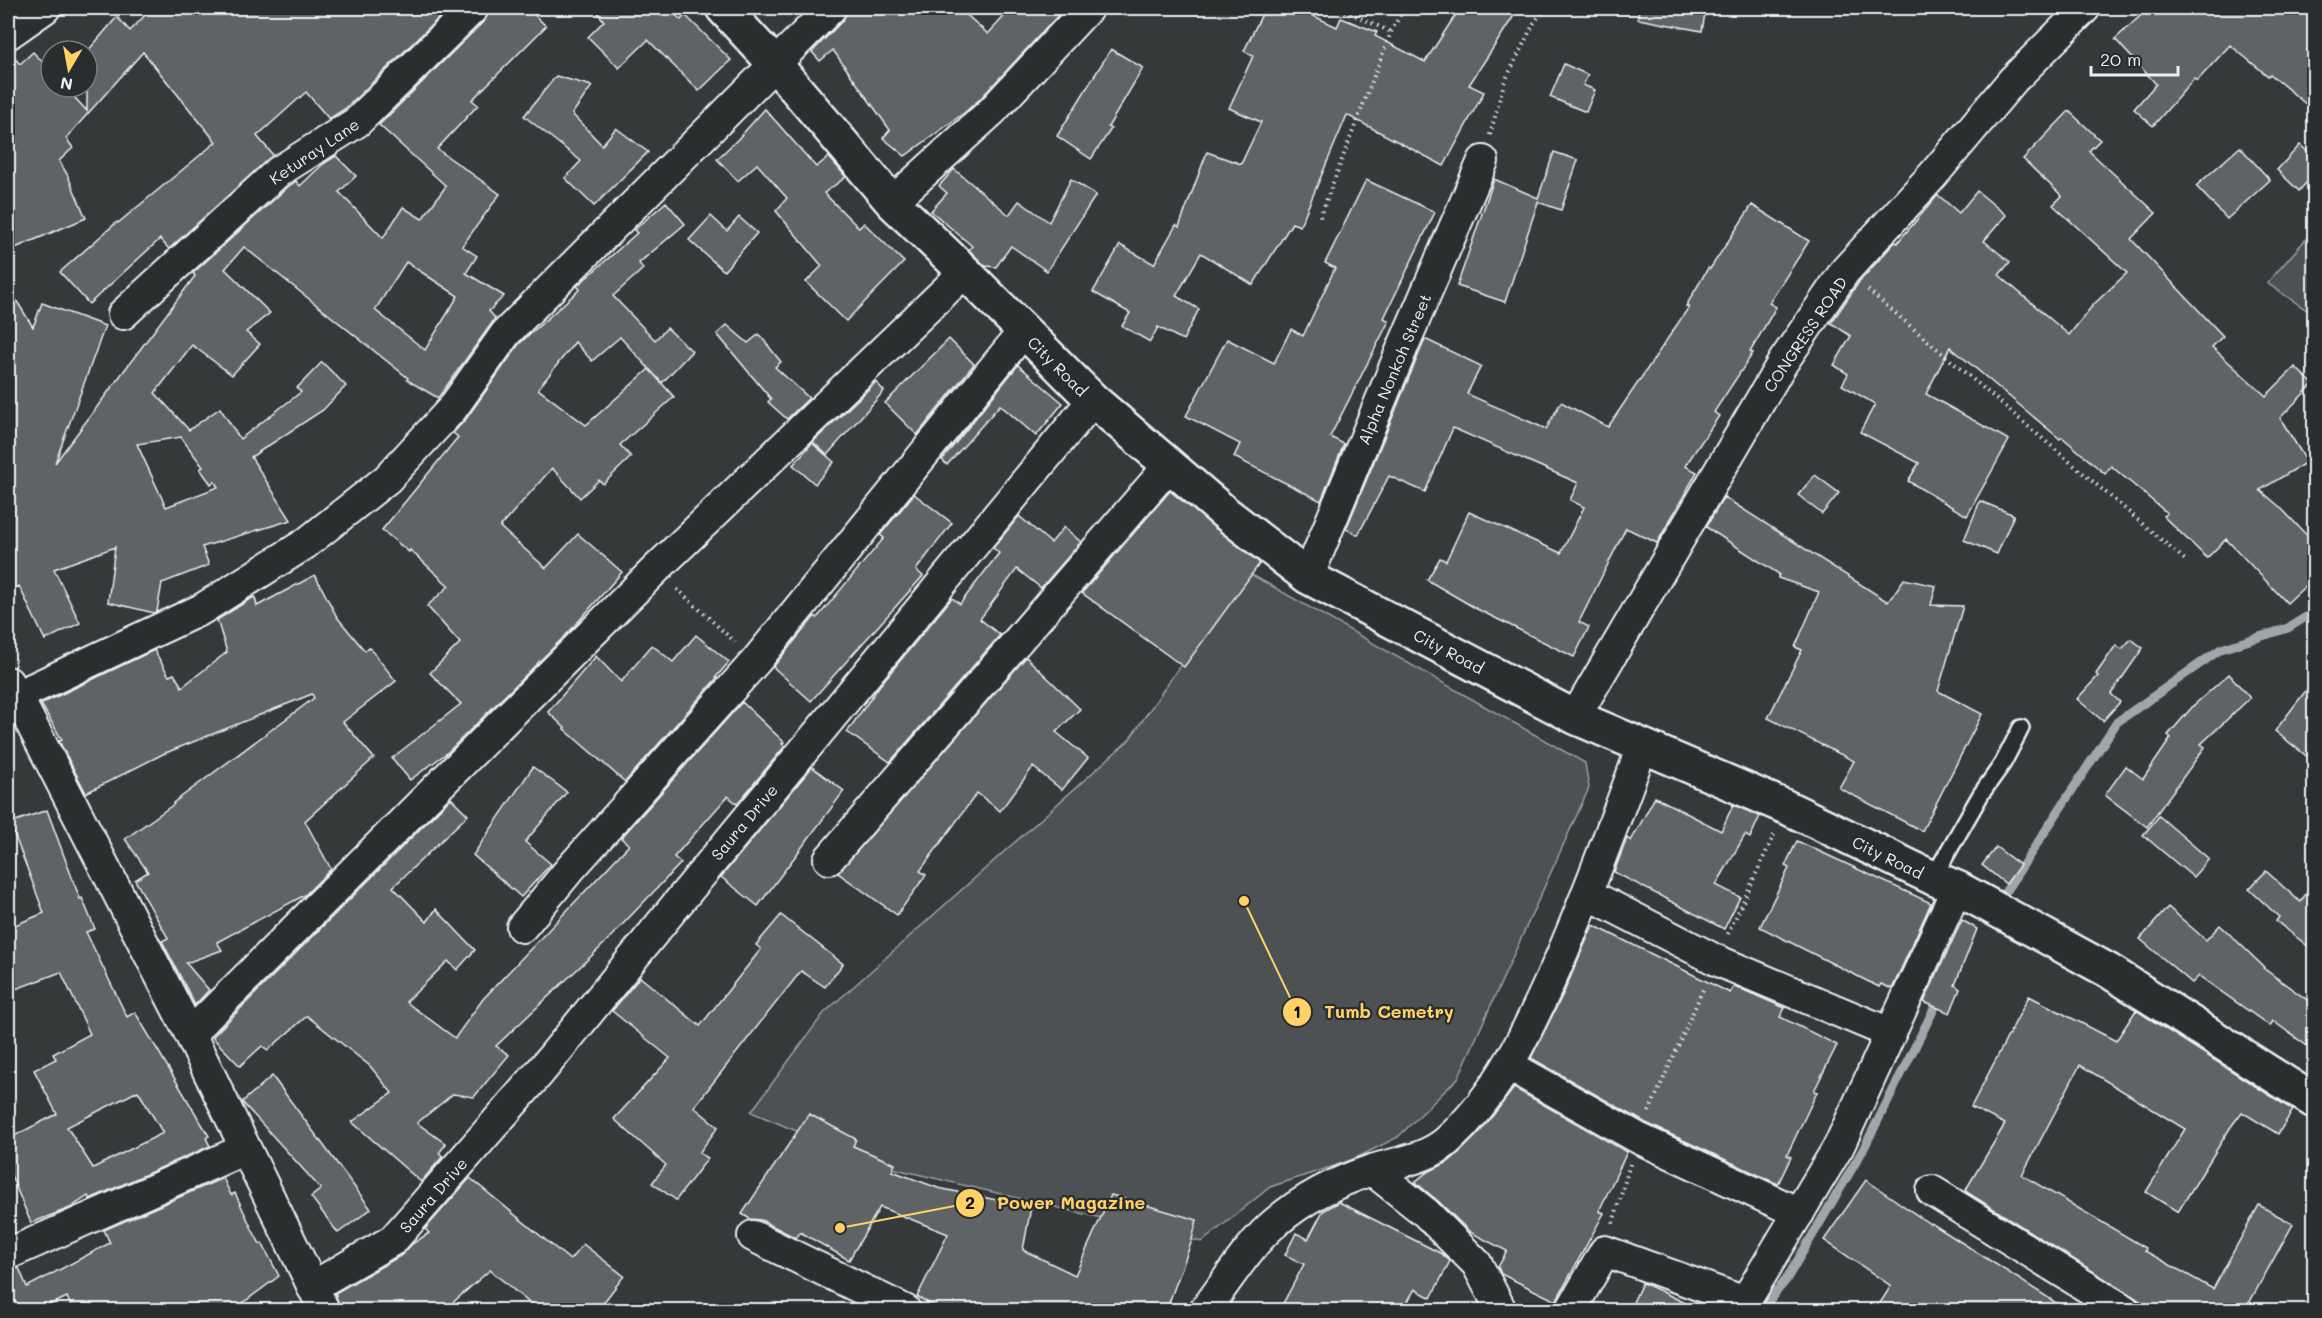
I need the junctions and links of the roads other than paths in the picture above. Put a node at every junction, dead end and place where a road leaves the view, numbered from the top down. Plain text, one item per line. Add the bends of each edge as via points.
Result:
1 (45, 8) edge
2 (473, 8) edge
3 (723, 8) edge
4 (831, 8) edge
5 (1088, 8) edge
6 (2085, 8) edge
7 (8, 34) edge
8 (774, 63) junction
9 (1483, 161) road end
10 (892, 202) junction
11 (965, 272) junction
12 (123, 314) dead end
13 (1023, 332) junction
14 (1093, 400) junction
15 (1168, 467) junction
16 (1308, 577) junction
17 (12, 689) edge
18 (1575, 717) junction
19 (2021, 728) dead end
20 (1643, 745) junction
21 (829, 859) dead end
22 (1945, 883) junction
23 (1588, 894) junction
24 (522, 927) dead end
25 (1890, 1033) junction
26 (190, 1034) junction
27 (1510, 1066) junction
28 (2314, 1101) edge
29 (245, 1149) junction
30 (1372, 1170) junction
31 (1932, 1191) dead end
32 (1799, 1213) junction
33 (753, 1236) dead end
34 (8, 1254) edge
35 (318, 1299) edge
36 (1742, 1306) edge
37 (905, 1311) edge
38 (1205, 1311) edge
39 (1501, 1311) edge
40 (1571, 1311) edge
41 (2124, 1311) edge

1 - 7 street
2 - 12 street, Keturay Lane via 357,122 278,172
3 - 8 main road, City Road
4 - 8 street
5 - 10 street via 992,111
6 - 18 street, CONGRESS ROAD via 2013,80 1845,271 1783,362
8 - 10 main road, City Road
8 - 17 street via 506,333 452,409 387,479 305,544 202,609
9 - 16 street, Alpha Nonkoh Street
10 - 11 main road, City Road
11 - 13 main road, City Road
11 - 26 street via 656,570
13 - 14 main road, City Road
13 - 24 street via 756,661
14 - 15 main road, City Road
14 - 35 street, Saura Drive via 540,1072 393,1240
15 - 16 main road, City Road
15 - 21 street
16 - 18 main road, City Road
17 - 26 street
18 - 20 main road, City Road
19 - 22 lane via 1981,794
20 - 22 main road, City Road via 1786,807
20 - 23 street
22 - 25 street
22 - 28 main road, City Road via 2109,971
23 - 25 street via 1716,960
23 - 27 street
25 - 32 street via 1839,1146
26 - 29 street
27 - 30 street via 1446,1143 1411,1161
27 - 32 street via 1638,1138
29 - 34 street
29 - 35 street
30 - 38 street via 1318,1193 1275,1222
30 - 39 street via 1426,1213 1477,1264
31 - 41 street
32 - 36 street
33 - 37 street
36 - 40 street via 1605,1251

